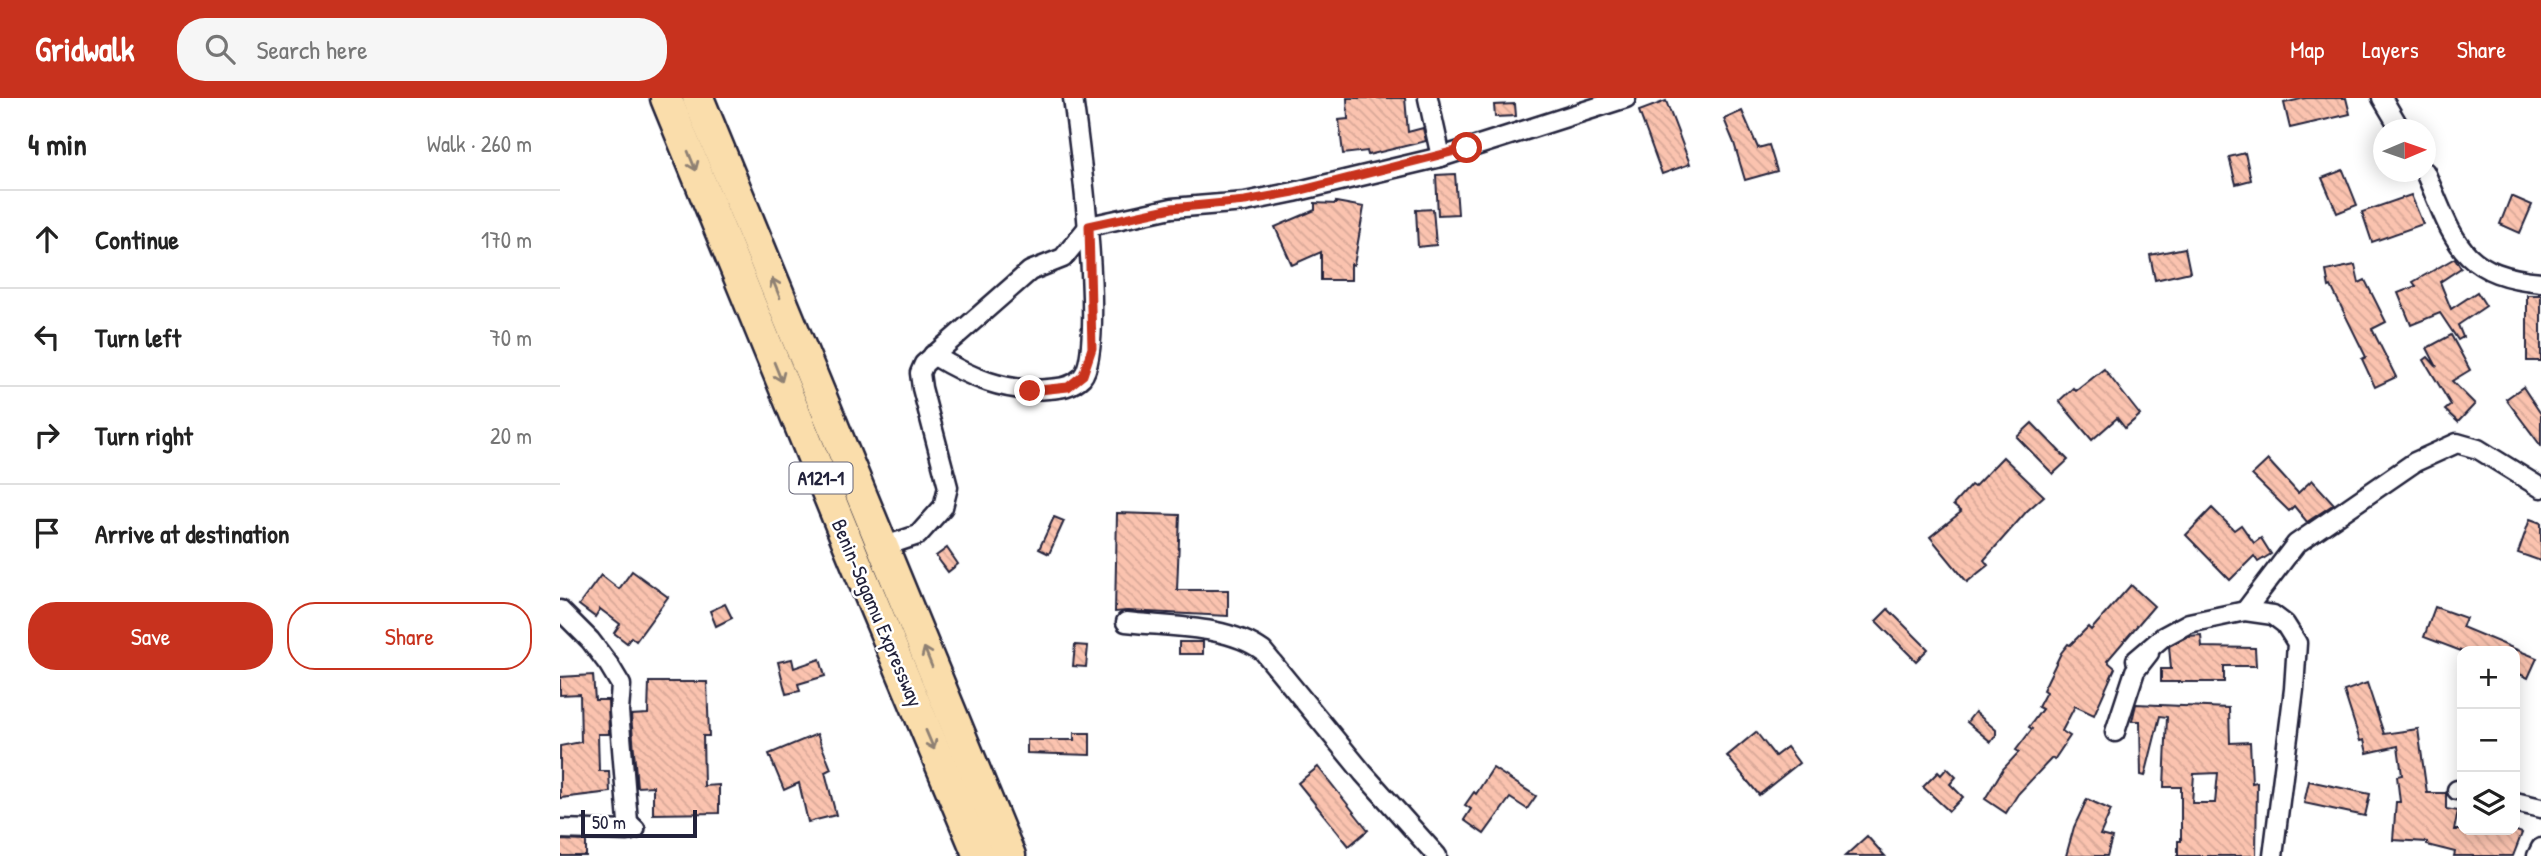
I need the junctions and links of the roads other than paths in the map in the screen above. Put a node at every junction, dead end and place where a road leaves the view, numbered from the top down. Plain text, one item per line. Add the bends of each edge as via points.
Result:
1 (666, 98) edge
2 (698, 98) edge
3 (1073, 98) edge
4 (1428, 98) edge
5 (1626, 98) edge
6 (2382, 98) edge
7 (2394, 119) edge
8 (1441, 156) junction
9 (2430, 182) edge
10 (1089, 226) junction
11 (2541, 282) edge
12 (933, 355) junction
13 (2541, 488) edge
14 (882, 548) junction
15 (560, 610) edge
16 (2245, 611) junction
17 (1126, 622) dead end
18 (2155, 644) junction
19 (2136, 660) dead end
20 (2115, 732) dead end
21 (2520, 803) edge
22 (2541, 808) edge
23 (560, 829) edge
24 (2541, 848) edge
25 (979, 856) edge
26 (1010, 856) edge
27 (1437, 856) edge
28 (2273, 856) edge
29 (2537, 856) edge

1 -> 25 highway, Benin-Sagamu Expressway / A121-1
14 -> 2 highway, Benin-Sagamu Expressway / A121-1
3 - 10 street
4 - 8 street
5 - 8 street
6 - 7 street
8 - 10 street via 1294,192 1172,208
9 - 11 street via 2456,242 2468,257 2492,271
10 - 12 street via 1063,258 1030,271
10 - 12 street via 1092,348 1083,375 1068,387 1030,391 996,385
12 - 14 street via 920,373 948,487 943,507 918,535
13 - 16 street via 2477,449 2457,443 2416,462 2296,544
26 -> 14 highway, Benin-Sagamu Expressway / A121-1
15 - 23 street via 590,640 621,685 628,822 635,829
16 - 18 street via 2189,623
16 - 28 street via 2273,615 2297,643
17 - 27 street via 1231,634 1252,643
18 - 19 street
18 - 20 street via 2135,671
21 - 22 street
24 - 29 street

